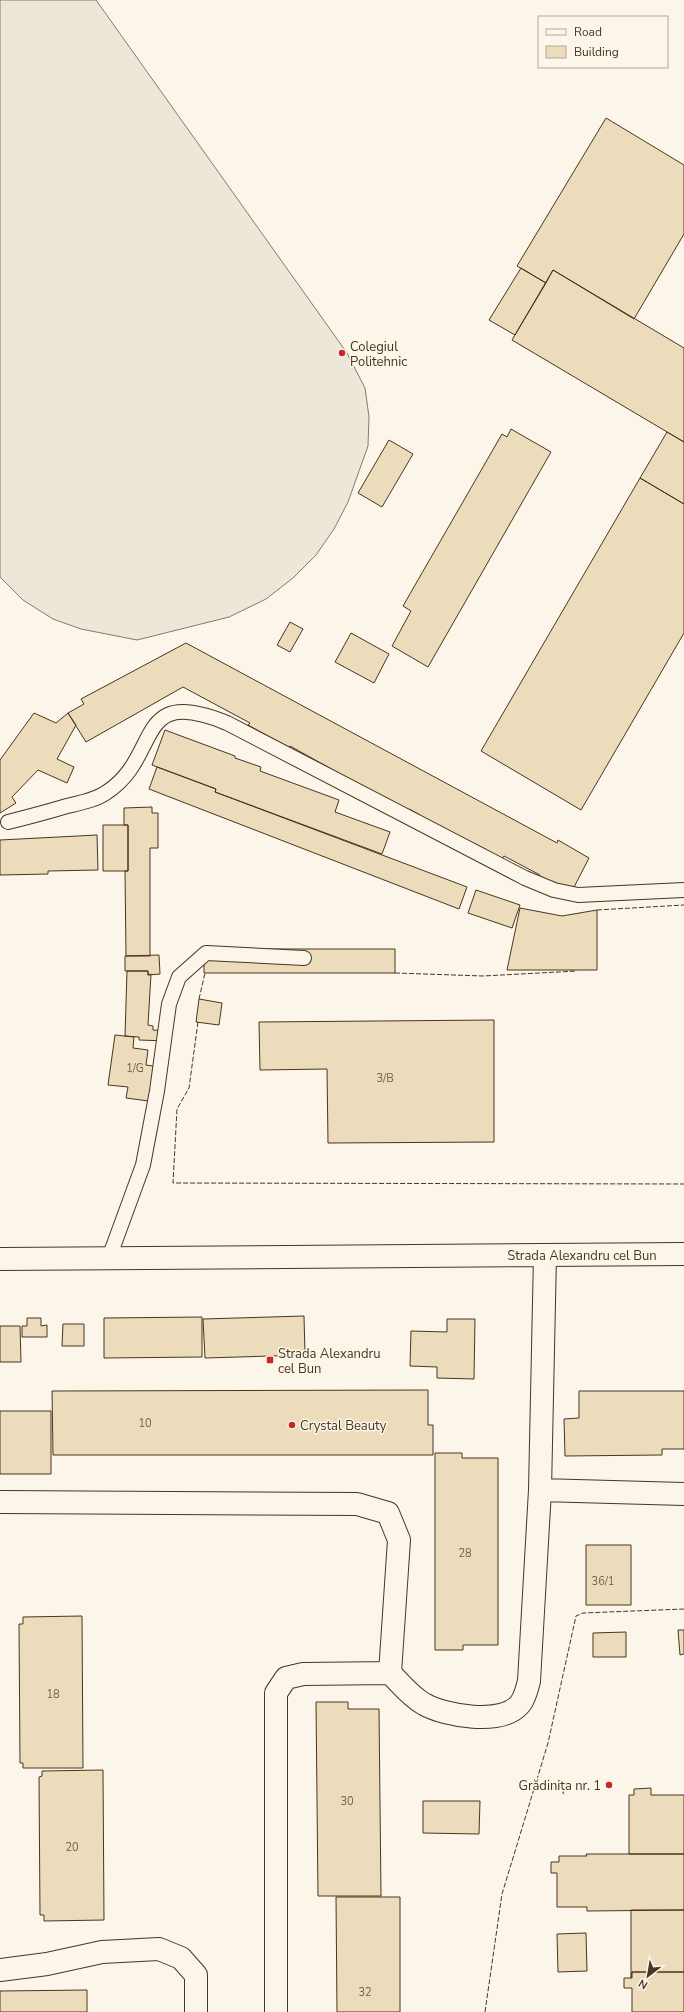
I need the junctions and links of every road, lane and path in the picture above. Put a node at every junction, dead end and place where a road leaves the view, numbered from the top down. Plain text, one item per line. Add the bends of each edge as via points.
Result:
1 (8, 822) dead end
2 (684, 890) edge
3 (304, 958) dead end
4 (684, 1254) edge
5 (545, 1255) junction
6 (109, 1258) junction
7 (0, 1259) edge
8 (540, 1490) junction
9 (684, 1494) edge
10 (0, 1502) edge
11 (390, 1673) junction
12 (0, 1970) edge
13 (196, 2012) edge
14 (276, 2012) edge

1 - 2 lane via 91,800 107,793 122,780 134,764 148,734 158,722 172,712 185,710 204,713 227,723 525,878 554,890 578,895
3 - 6 lane via 206,953 179,977 169,1004 157,1091 143,1165
4 - 5 street, Strada Alexandru cel Bun
5 - 6 street, Strada Alexandru cel Bun
5 - 8 street
6 - 7 street, Strada Alexandru cel Bun
8 - 9 street
8 - 11 street via 529,1681 520,1704 512,1711 486,1717 442,1712 424,1704
10 - 11 street via 357,1504 388,1513 399,1540
11 - 14 street via 303,1674 286,1678 276,1693
12 - 13 street via 47,1964 102,1952 159,1949 181,1958 196,1976

